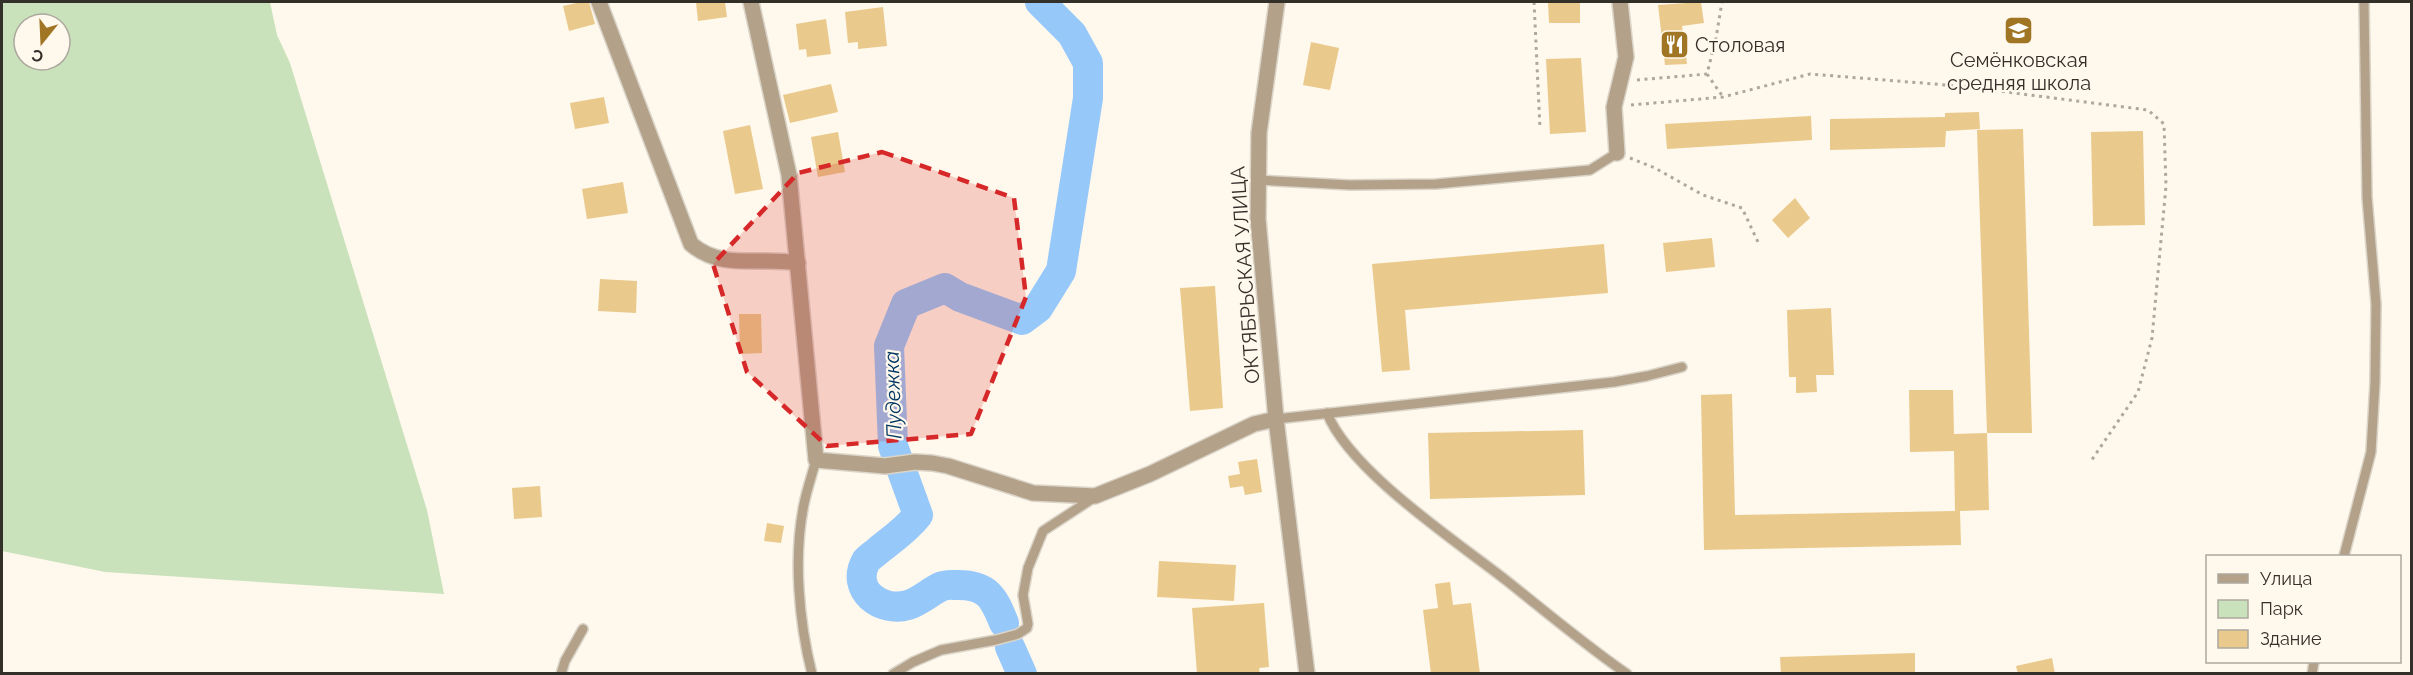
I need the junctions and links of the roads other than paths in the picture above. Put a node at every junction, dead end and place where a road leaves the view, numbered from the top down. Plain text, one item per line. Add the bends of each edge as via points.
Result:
1 (599, 2) edge
2 (751, 2) edge
3 (1277, 2) edge
4 (1620, 2) edge
5 (2364, 2) edge
6 (1617, 153) joint
7 (1258, 180) junction
8 (798, 263) junction
9 (1682, 367) dead end
10 (1327, 413) junction
11 (1276, 419) junction
12 (816, 460) junction
13 (1095, 496) junction
14 (2344, 555) edge
15 (583, 629) dead end
16 (561, 674) edge
17 (812, 674) edge
18 (893, 674) edge
19 (1307, 674) edge
20 (1627, 674) edge

1 - 8 street via 690,244 703,255 734,262 778,259
2 - 8 street via 789,175
3 - 7 street, ОКТЯБРЬСКАЯ УЛИЦА via 1259,134
4 - 6 street via 1626,57 1614,107
5 - 14 lane via 2367,197 2376,304 2374,417 2371,452
6 - 7 lane via 1590,170 1436,184
7 - 11 street, ОКТЯБРЬСКАЯ УЛИЦА
8 - 12 street
9 - 10 lane via 1614,382
10 - 11 lane
10 - 20 lane via 1338,436 1360,462 1409,505
11 - 13 street via 1254,424
11 - 19 street, ОКТЯБРЬСКАЯ УЛИЦА
12 - 13 street via 948,466 1034,493
12 - 17 lane via 799,545 802,635
13 - 18 lane via 1043,531 1028,568 1023,596 1027,628 996,640 941,650
15 - 16 lane

